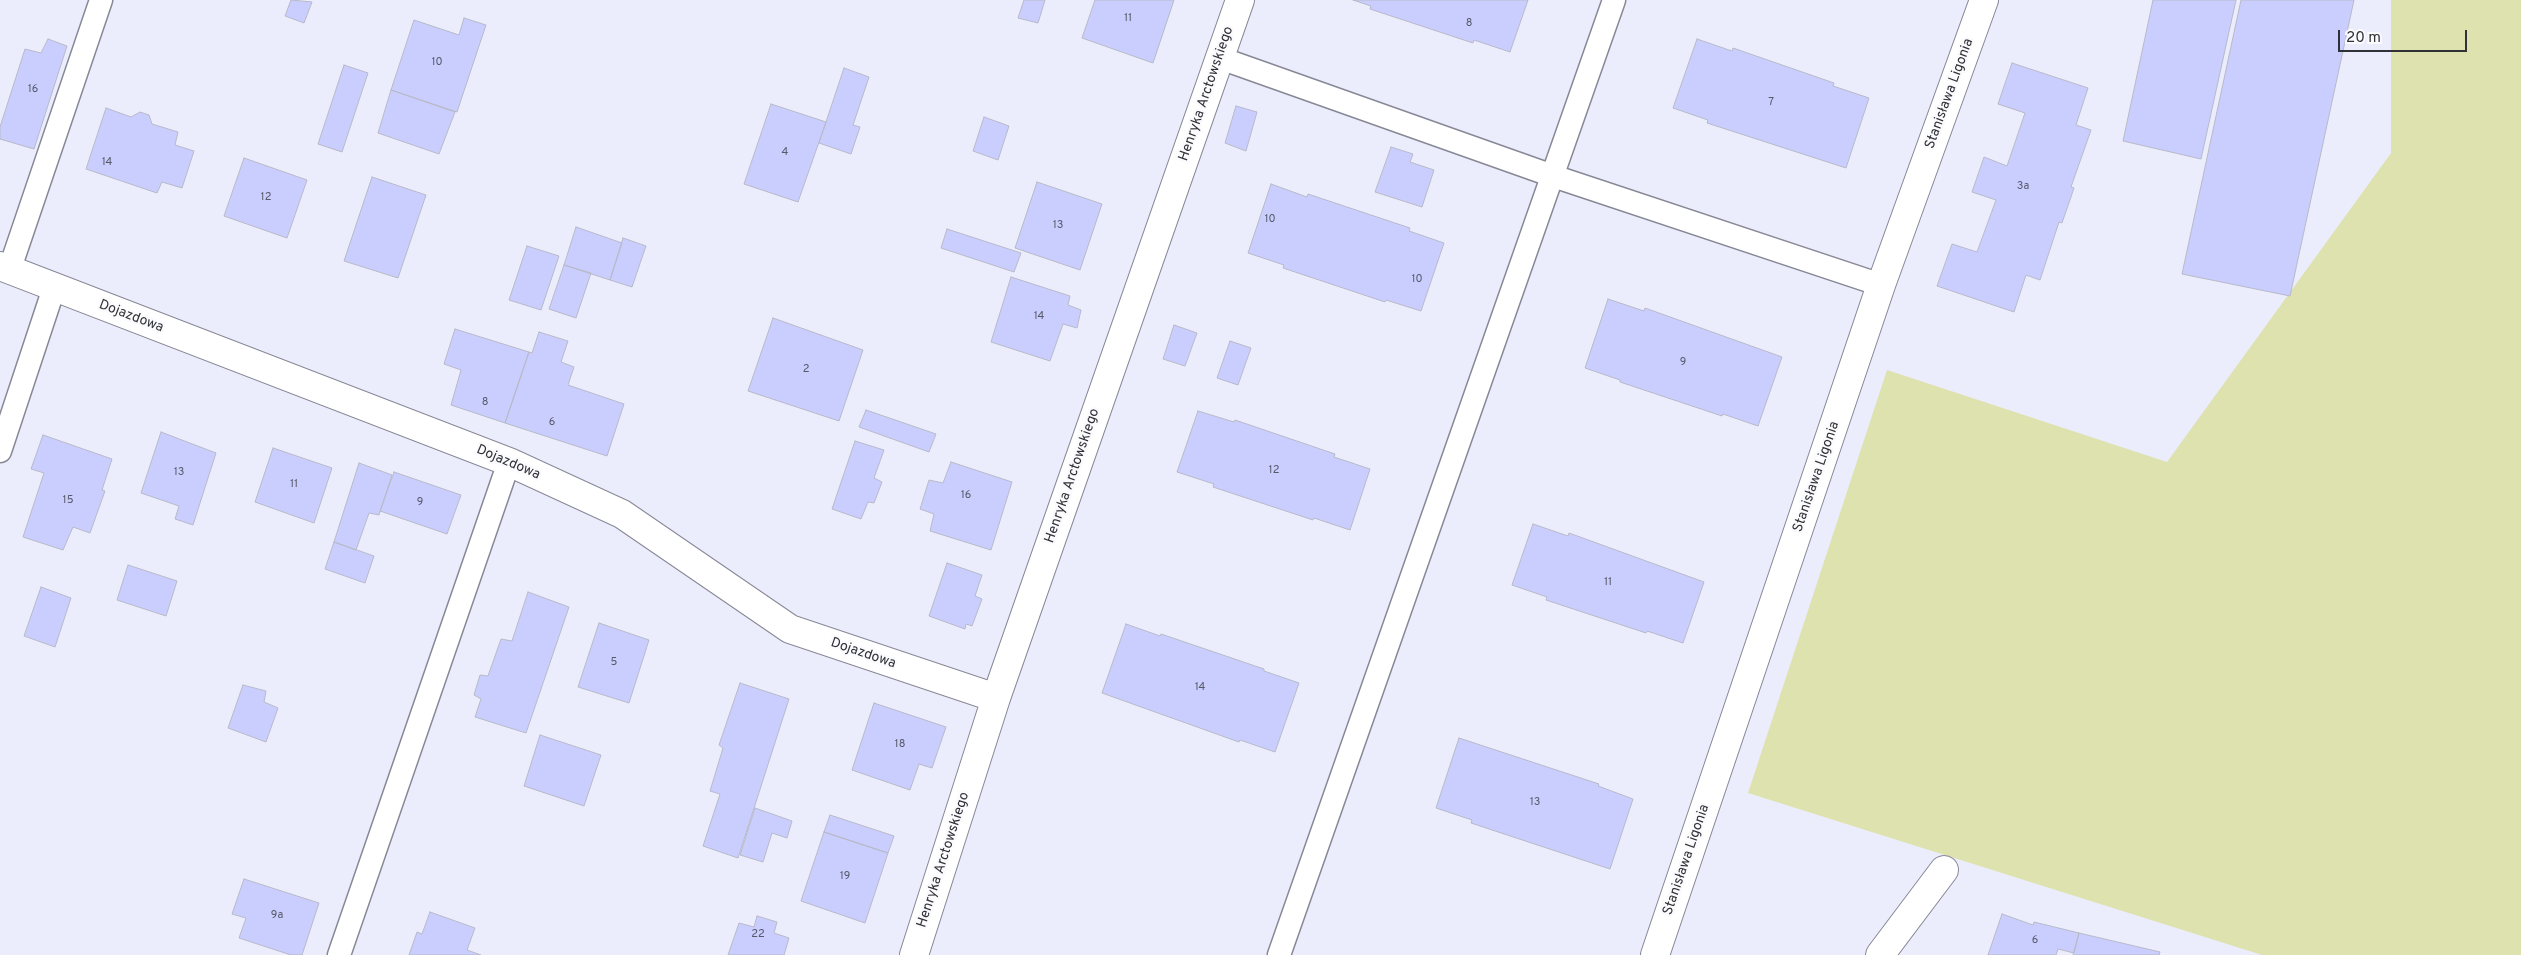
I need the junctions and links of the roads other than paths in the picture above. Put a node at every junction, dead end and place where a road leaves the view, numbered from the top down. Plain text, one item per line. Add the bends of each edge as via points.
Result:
1 (100, 0) edge
2 (1240, 0) edge
3 (1614, 0) edge
4 (1984, 0) edge
5 (1220, 58) junction
6 (1553, 176) junction
7 (5, 269) edge
8 (1881, 285) junction
9 (54, 288) junction
10 (0, 451) edge
11 (509, 462) junction
12 (996, 698) junction
13 (1944, 870) dead end
14 (338, 955) edge
15 (914, 955) edge
16 (1280, 955) edge
17 (1655, 955) edge
18 (1880, 955) edge

1 - 7 lane
2 - 5 street, Henryka Arctowskiego
3 - 6 lane
4 - 8 street, Stanisława Ligonia
5 - 6 lane
5 - 12 street, Henryka Arctowskiego
6 - 8 lane
6 - 16 lane
7 - 9 street, Dojazdowa
8 - 17 street, Stanisława Ligonia
9 - 10 lane
9 - 11 street, Dojazdowa
11 - 12 street, Dojazdowa via 622,514 790,629
11 - 14 lane
12 - 15 street, Henryka Arctowskiego
13 - 18 street

